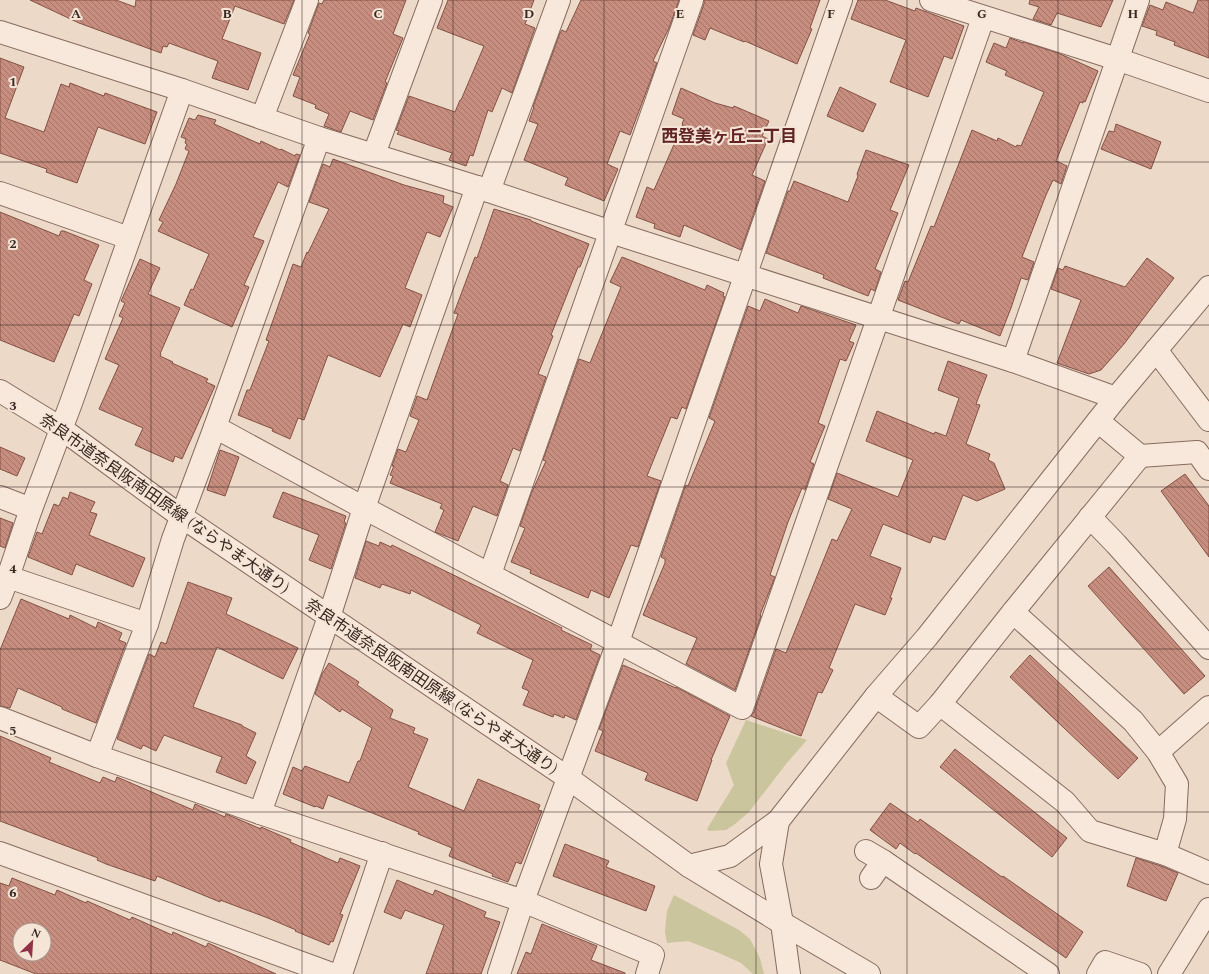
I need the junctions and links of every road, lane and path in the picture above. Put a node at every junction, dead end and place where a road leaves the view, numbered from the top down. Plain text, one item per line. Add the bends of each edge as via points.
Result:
1 (307, 0) edge
2 (431, 0) edge
3 (560, 0) edge
4 (692, 0) edge
5 (841, 0) edge
6 (931, 0) edge
7 (1138, 0) edge
8 (983, 18) junction
9 (0, 32) edge
10 (1117, 59) junction
11 (182, 90) junction
12 (1209, 91) edge
13 (262, 118) junction
14 (319, 138) junction
15 (374, 154) junction
16 (483, 189) junction
17 (0, 193) edge
18 (610, 232) junction
19 (129, 238) junction
20 (745, 276) junction
21 (1208, 290) edge
22 (878, 318) junction
23 (1156, 350) junction
24 (1013, 361) junction
25 (0, 392) edge
26 (1116, 398) junction
27 (1209, 420) edge
28 (1098, 421) junction
29 (215, 428) junction
30 (62, 429) junction
31 (1140, 456) junction
32 (1209, 468) edge
33 (0, 497) edge
34 (364, 508) junction
35 (31, 509) junction
36 (182, 517) junction
37 (1090, 517) junction
38 (490, 574) junction
39 (8, 577) junction
40 (0, 598) edge
41 (1013, 612) junction
42 (329, 617) junction
43 (147, 624) junction
44 (618, 642) junction
45 (1209, 648) edge
46 (876, 696) junction
47 (940, 704) junction
48 (1209, 707) edge
49 (0, 718) edge
50 (1199, 726) edge
51 (1158, 752) junction
52 (98, 756) junction
53 (568, 778) junction
54 (260, 813) junction
55 (778, 821) junction
56 (0, 853) edge
57 (382, 853) junction
58 (1165, 854) junction
59 (873, 863) dead end
60 (689, 866) junction
61 (1209, 873) edge
62 (523, 901) junction
63 (1209, 909) edge
64 (782, 923) junction
65 (332, 974) edge
66 (341, 974) edge
67 (499, 974) edge
68 (647, 974) edge
69 (789, 974) edge
70 (869, 974) edge
71 (1048, 974) edge
72 (1098, 974) edge
73 (1140, 974) edge
74 (1169, 974) edge

1 - 13 street
2 - 15 street
3 - 16 street
4 - 18 street
5 - 20 street
6 - 8 street
7 - 10 street
8 - 10 street
8 - 22 street
9 - 11 street
10 - 12 street
10 - 24 street
11 - 13 street
11 - 19 street
13 - 14 street
14 - 15 street
14 - 29 street
15 - 16 street
16 - 18 street
16 - 34 street
17 - 19 street
18 - 20 street
18 - 38 street
19 - 30 street
20 - 22 street
20 - 44 street
21 - 23 street
22 - 24 street
22 - 44 street via 742,708
23 - 26 street
23 - 27 street
24 - 26 street
25 - 30 street, 奈良市道奈良阪南田原線 (ならやま大通り)
26 - 28 street
28 - 31 street
28 - 46 street via 927,637
29 - 34 street
29 - 36 street
30 - 35 street
30 - 36 street, 奈良市道奈良阪南田原線 (ならやま大通り)
31 - 32 street via 1197,452
31 - 37 street
33 - 35 street
34 - 38 street
34 - 42 street
35 - 39 street
36 - 42 street, 奈良市道奈良阪南田原線 (ならやま大通り)
36 - 43 street
37 - 41 street
37 - 45 street
38 - 44 street
39 - 40 street
39 - 43 street
41 - 47 street
41 - 51 street via 1133,721
42 - 53 street, 奈良市道奈良阪南田原線 (ならやま大通り)
42 - 54 street
43 - 52 street
44 - 53 street
46 - 47 street via 919,727
46 - 55 street
47 - 58 street via 1065,802 1090,831
48 - 50 street
49 - 52 street
50 - 51 street
51 - 58 street via 1177,784 1175,819
52 - 54 street
53 - 60 street, 奈良市道奈良阪南田原線 (ならやま大通り)
53 - 62 street
54 - 57 street
55 - 60 street via 730,856
55 - 64 street via 771,864
56 - 65 street
57 - 62 street
57 - 66 street
58 - 61 street
59 - 71 street
60 - 64 street, 奈良市道奈良阪南田原線 (ならやま大通り)
62 - 67 street
62 - 68 street via 653,955
63 - 74 street
64 - 69 street
64 - 70 street, 奈良市道奈良阪南田原線 (ならやま大通り)
72 - 73 street via 1105,962

